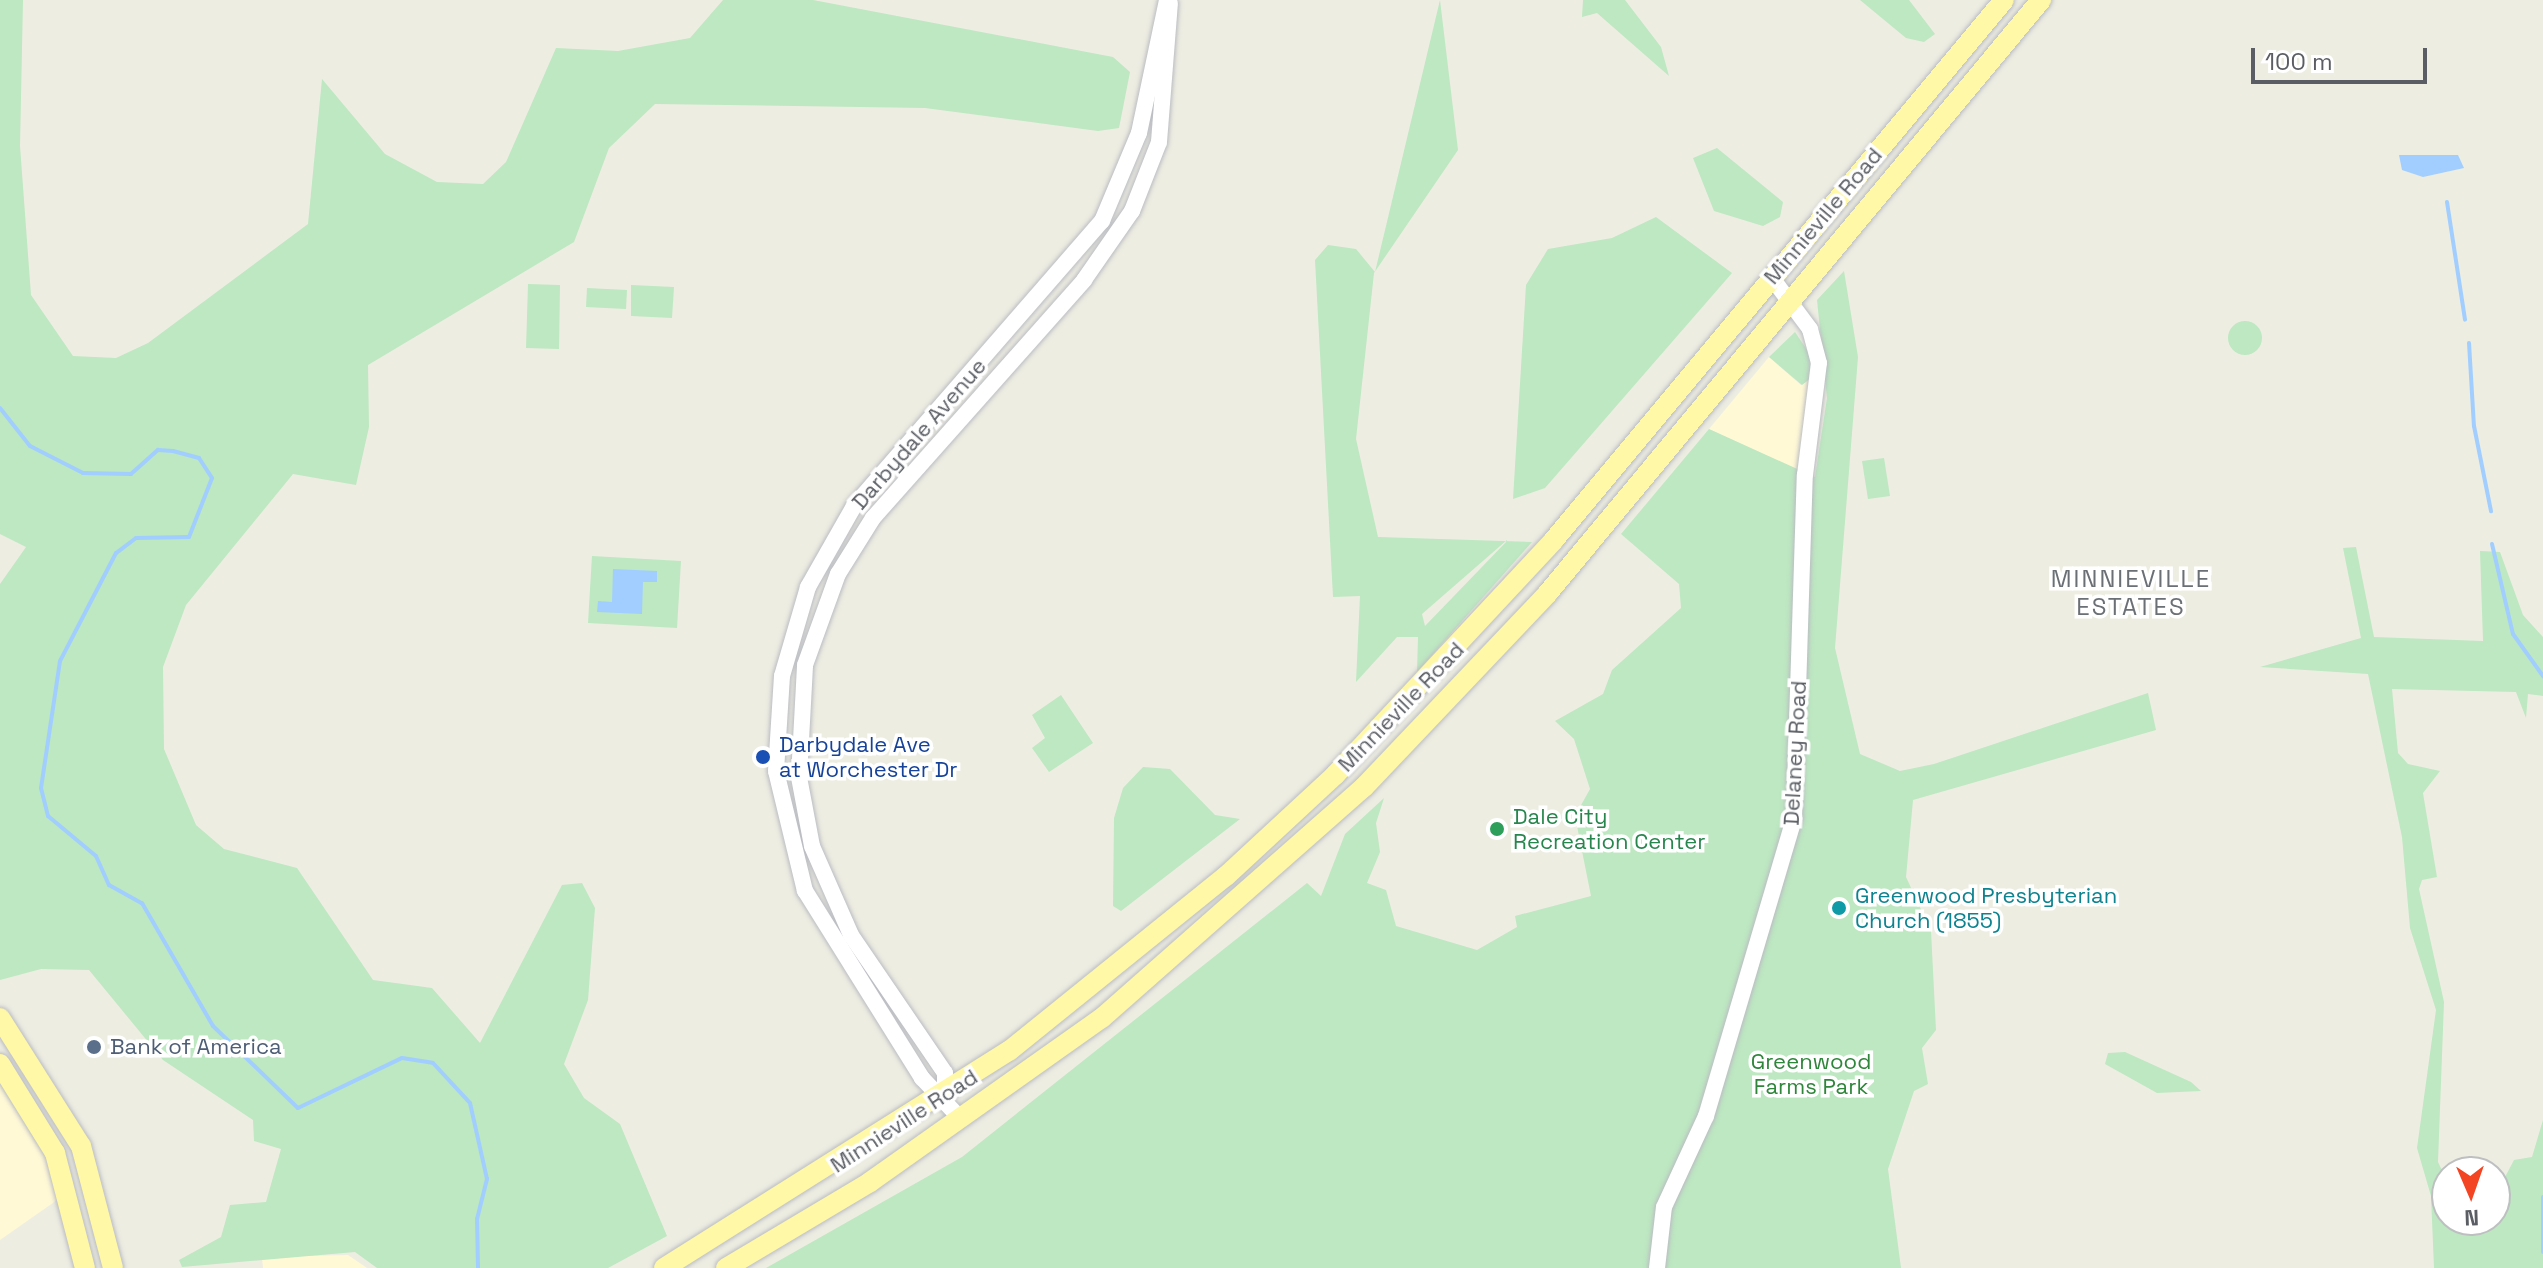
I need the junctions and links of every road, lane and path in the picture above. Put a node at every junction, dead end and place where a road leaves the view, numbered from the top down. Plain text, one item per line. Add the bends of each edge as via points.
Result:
1 (1168, 0) edge
2 (2004, 0) edge
3 (2041, 0) edge
4 (1772, 278) junction
5 (1792, 300) junction
6 (0, 1018) edge
7 (0, 1064) edge
8 (945, 1096) junction
9 (961, 1119) junction
10 (85, 1268) edge
11 (113, 1268) edge
12 (664, 1268) edge
13 (726, 1268) edge
14 (1657, 1268) edge

1 - 8 street, Darbydale Avenue via 1159,142 1132,211 1084,280 873,518 838,574 805,665 799,777 812,846 851,935 945,1073
1 - 8 street, Darbydale Avenue via 1139,133 1102,221 854,506 808,587 785,661 776,771 796,869 841,959 927,1084
2 - 4 main road, Minnieville Road
3 - 5 main road, Minnieville Road
4 - 5 street, Delaney Road
4 - 8 main road, Minnieville Road via 1414,697 1226,876
5 - 9 main road, Minnieville Road via 1508,640 1364,787 1174,960
5 - 14 street, Delaney Road via 1819,363 1805,475 1794,818 1706,1116 1664,1207
6 - 11 main road via 81,1146 104,1210
7 - 10 main road via 55,1153
8 - 9 street, Darbydale Avenue
8 - 12 main road, Minnieville Road
9 - 13 main road, Minnieville Road

